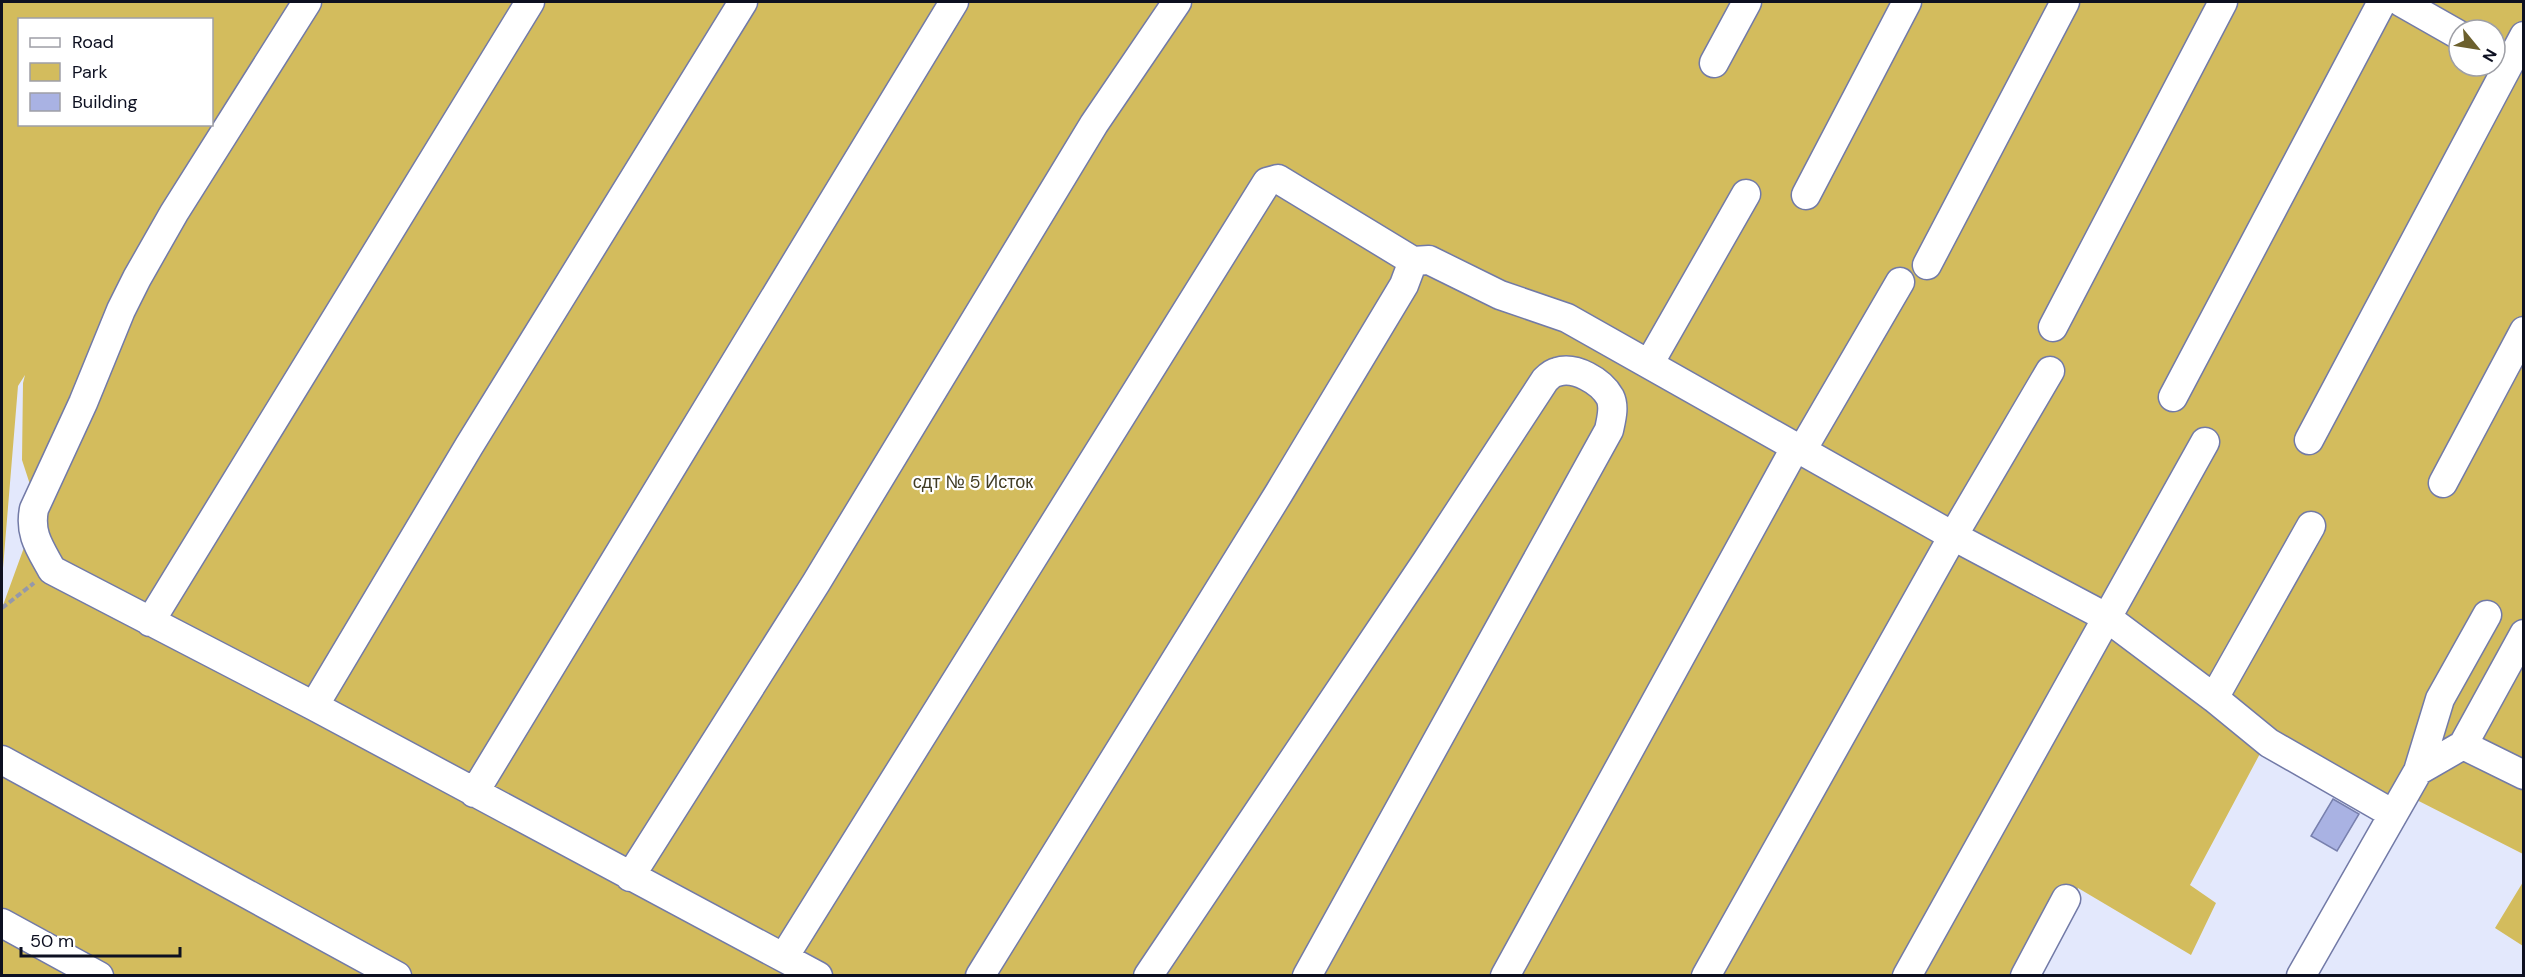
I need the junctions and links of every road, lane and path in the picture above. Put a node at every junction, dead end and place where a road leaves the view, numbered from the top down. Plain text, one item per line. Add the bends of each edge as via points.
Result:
1 (307, 2) edge
2 (530, 2) edge
3 (743, 2) edge
4 (954, 2) edge
5 (1177, 2) edge
6 (1747, 2) edge
7 (1907, 2) edge
8 (2065, 2) edge
9 (2223, 2) edge
10 (2382, 2) edge
11 (2401, 2) edge
12 (2447, 27) edge
13 (2523, 36) edge
14 (1714, 63) dead end
15 (2509, 63) edge
16 (1746, 194) dead end
17 (1806, 195) dead end
18 (1413, 261) junction
19 (1927, 265) dead end
20 (1900, 282) dead end
21 (2053, 327) dead end
22 (2523, 331) edge
23 (1649, 364) junction
24 (2050, 371) dead end
25 (2173, 397) dead end
26 (2308, 440) dead end
27 (2205, 442) dead end
28 (1798, 450) junction
29 (2443, 483) dead end
30 (2311, 526) dead end
31 (1953, 536) junction
32 (52, 570) junction
33 (2, 608) edge
34 (2487, 615) dead end
35 (2106, 617) junction
36 (150, 622) junction
37 (2523, 634) edge
38 (2214, 698) junction
39 (314, 706) junction
40 (2463, 745) junction
41 (2, 760) edge
42 (2418, 771) junction
43 (2523, 775) edge
44 (474, 793) junction
45 (2393, 814) junction
46 (630, 877) junction
47 (2066, 899) dead end
48 (2, 923) edge
49 (784, 957) junction
50 (99, 975) edge
51 (398, 975) edge
52 (818, 975) edge
53 (980, 975) edge
54 (1148, 975) edge
55 (1307, 975) edge
56 (1505, 975) edge
57 (1706, 975) edge
58 (1907, 975) edge
59 (2025, 975) edge
60 (2301, 975) edge

1 - 32 street via 174,213 121,310 34,509 33,535
2 - 36 street
3 - 39 street via 475,436
4 - 44 street
5 - 46 street via 1094,124 816,583
6 - 14 street
7 - 17 street
8 - 19 street
9 - 21 street
10 - 25 street
11 - 12 street
13 - 15 street
15 - 26 street
16 - 23 street
18 - 23 street via 1429,260 1500,295 1567,318
18 - 49 street via 1278,179 1267,182
18 - 53 street via 1404,285 1279,493
20 - 28 street
22 - 29 street
23 - 28 street
24 - 31 street
27 - 35 street
28 - 31 street
28 - 56 street
30 - 38 street
31 - 35 street
31 - 57 street
32 - 33 path
32 - 36 street
34 - 42 street via 2440,699
35 - 38 street
35 - 58 street
36 - 39 street
37 - 40 street
38 - 45 street via 2269,743
39 - 44 street
40 - 42 street
40 - 43 street
41 - 51 street
42 - 45 street
44 - 46 street
45 - 60 street
46 - 49 street
47 - 59 street
48 - 50 street
49 - 52 street
54 - 55 street via 1545,380 1555,372 1580,373 1598,384 1610,398 1613,414 1609,430

